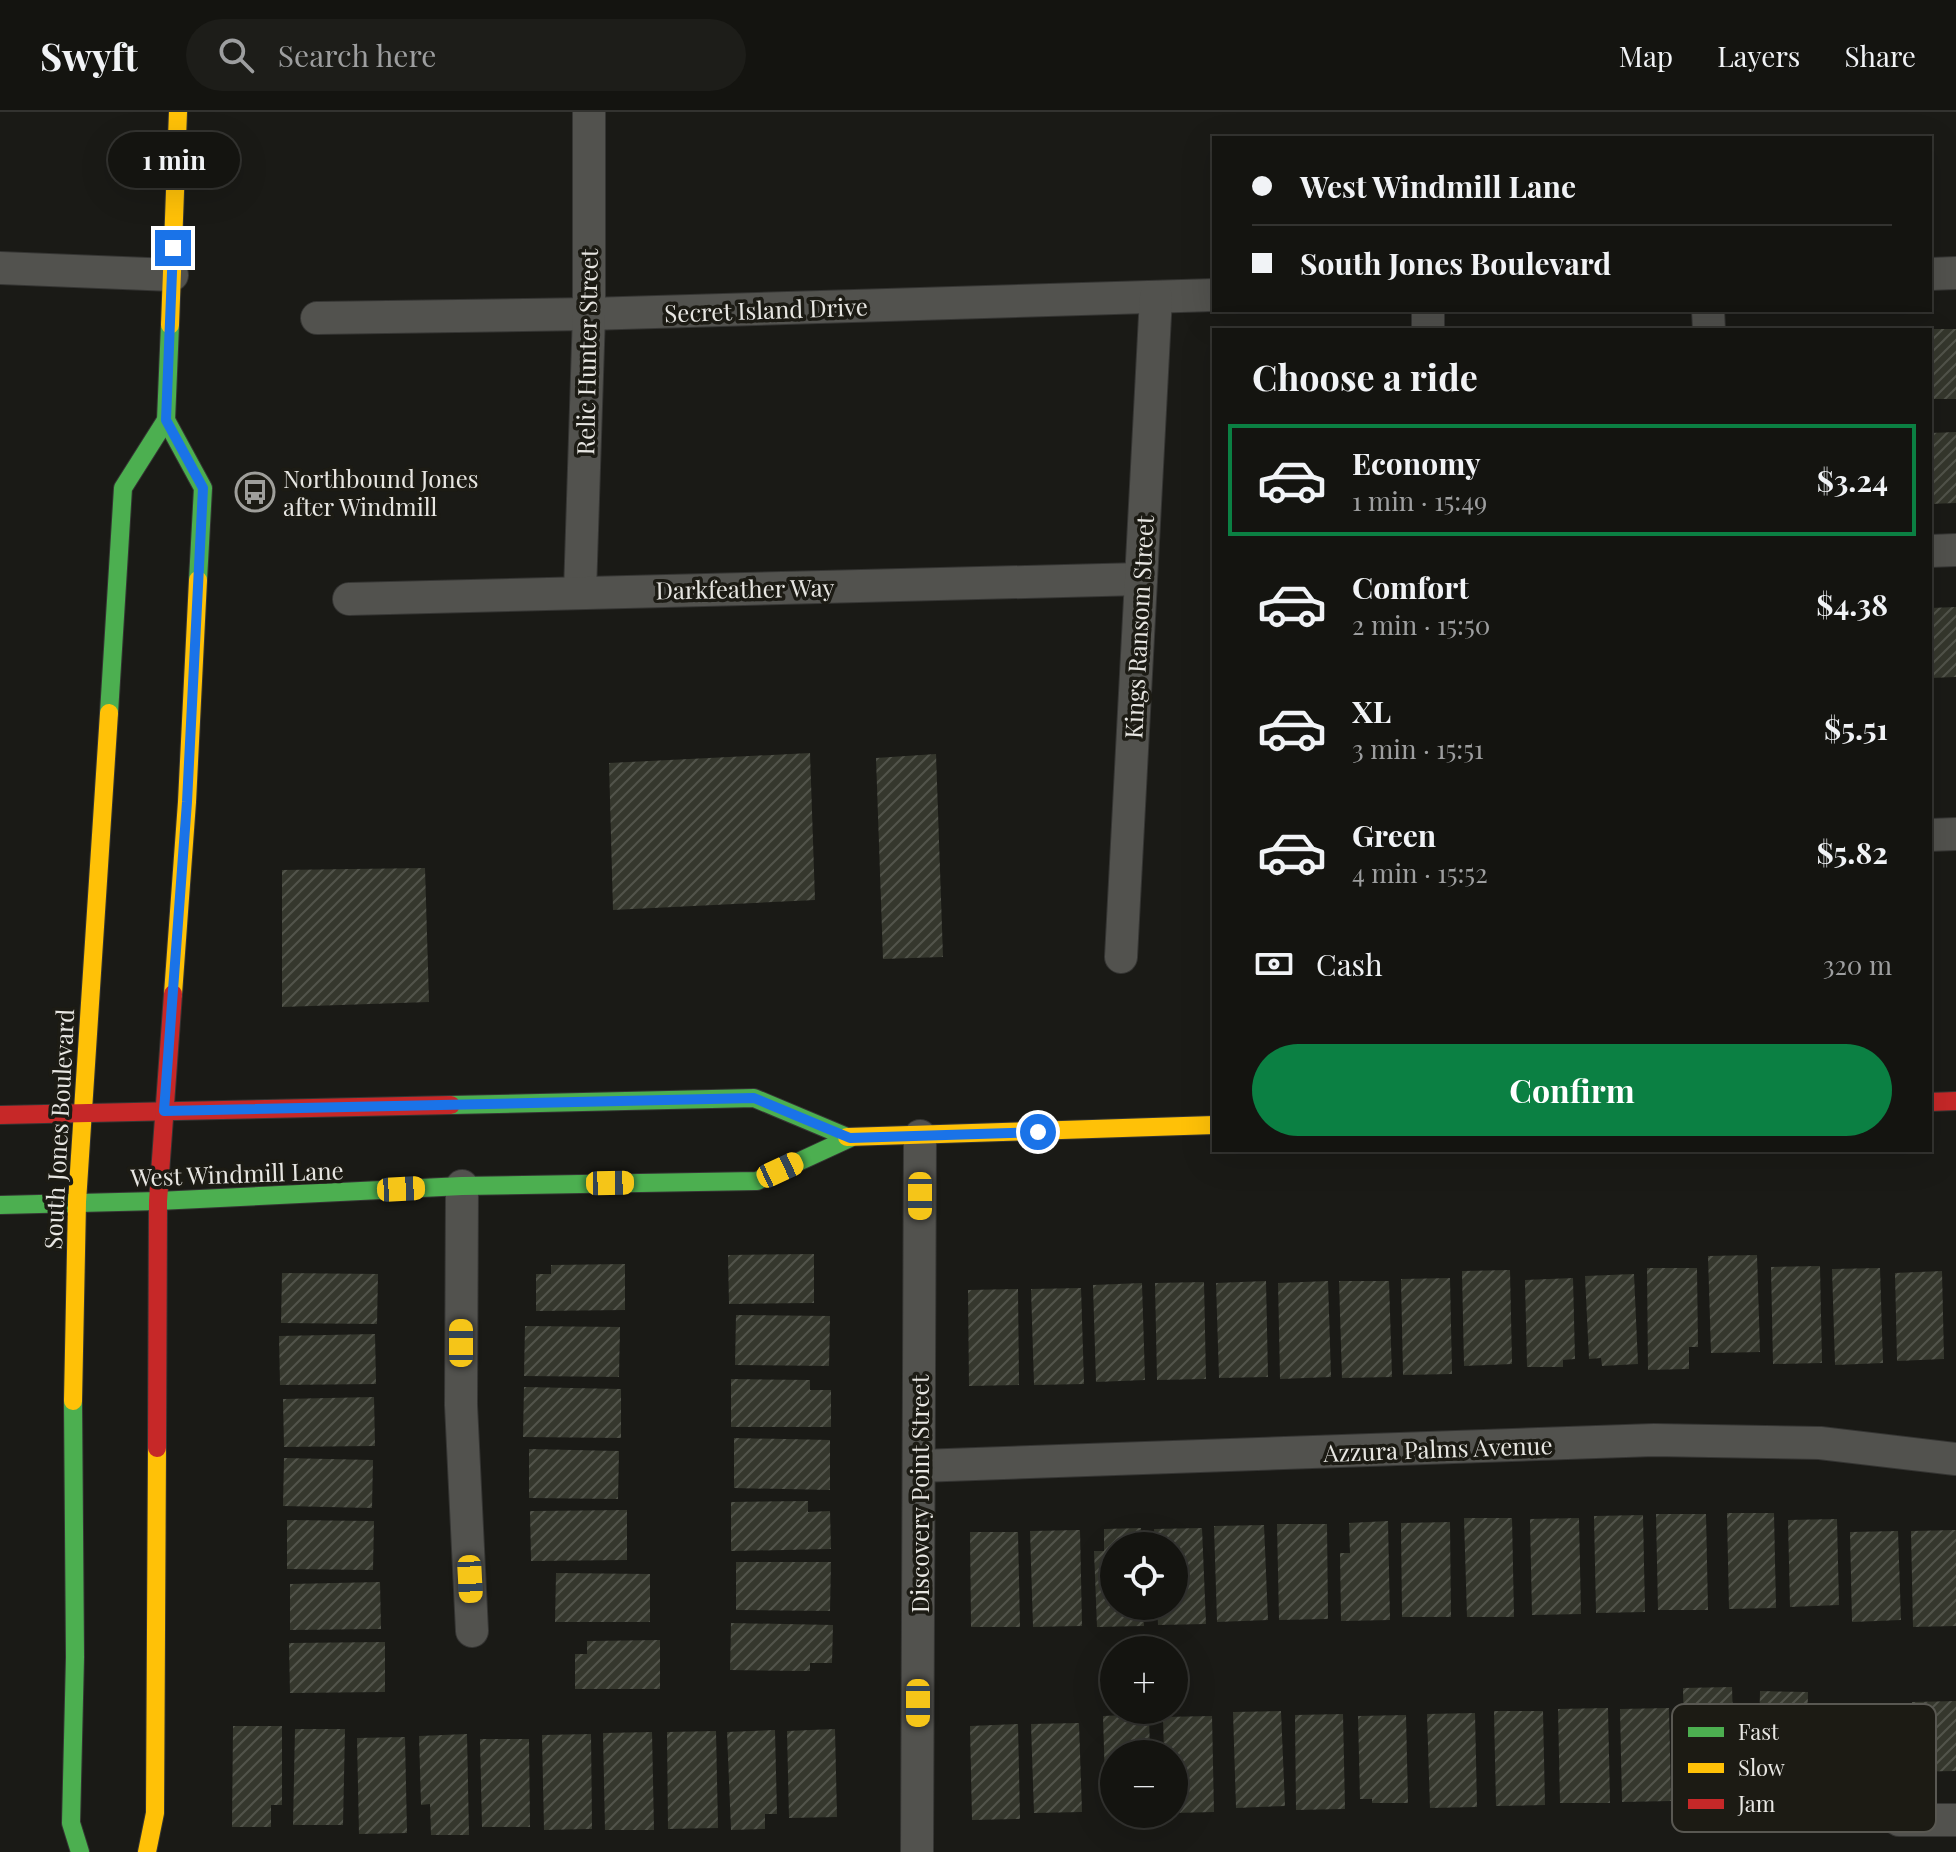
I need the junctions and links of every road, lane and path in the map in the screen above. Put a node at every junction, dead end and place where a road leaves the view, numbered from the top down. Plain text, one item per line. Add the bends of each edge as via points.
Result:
1 (178, 112) edge
2 (589, 112) edge
3 (0, 268) edge
4 (1956, 273) edge
5 (1932, 274) edge
6 (172, 275) junction
7 (1212, 295) edge
8 (1156, 297) junction
9 (589, 314) junction
10 (317, 318) dead end
11 (166, 420) junction
12 (1956, 550) edge
13 (1932, 551) edge
14 (1141, 579) junction
15 (580, 592) junction
16 (349, 599) dead end
17 (1956, 834) edge
18 (1932, 835) edge
19 (1121, 957) dead end
20 (1956, 1101) edge
21 (1932, 1102) edge
22 (164, 1111) junction
23 (84, 1113) junction
24 (0, 1115) edge
25 (1212, 1125) edge
26 (920, 1136) junction
27 (850, 1138) junction
28 (462, 1186) junction
29 (158, 1201) junction
30 (77, 1202) junction
31 (0, 1205) edge
32 (1956, 1459) edge
33 (919, 1466) junction
34 (472, 1631) dead end
35 (80, 1852) edge
36 (147, 1852) edge
37 (917, 1852) edge

1 - 6 main road, South Jones Boulevard
2 - 9 street, Relic Hunter Street
3 - 6 street
4 - 5 street
6 - 11 main road, South Jones Boulevard
7 - 8 street, Secret Island Drive
8 - 9 street, Secret Island Drive
8 - 14 street, Kings Ransom Street
9 - 10 street, Secret Island Drive
9 - 15 street, Relic Hunter Street
11 - 22 main road via 203,488
11 - 23 main road, South Jones Boulevard via 123,488
12 - 13 street
14 - 15 street, Darkfeather Way
14 - 19 street, Kings Ransom Street
15 - 16 street, Darkfeather Way
17 - 18 street
20 - 21 main road
22 - 23 main road, West Windmill Lane
22 - 27 main road, West Windmill Lane via 754,1098
22 - 29 main road
23 - 24 main road, West Windmill Lane
23 - 30 main road, South Jones Boulevard
25 - 26 main road, West Windmill Lane
26 - 27 main road, West Windmill Lane
26 - 33 street, Discovery Point Street
27 - 28 main road, West Windmill Lane via 757,1181
28 - 29 main road, West Windmill Lane
28 - 34 street via 461,1405
29 - 30 main road, West Windmill Lane
29 - 36 main road via 155,1813
30 - 31 main road, West Windmill Lane
30 - 35 main road, South Jones Boulevard via 71,1823
32 - 33 street, Azzura Palms Avenue via 1820,1443 1654,1440
33 - 37 street, Discovery Point Street

